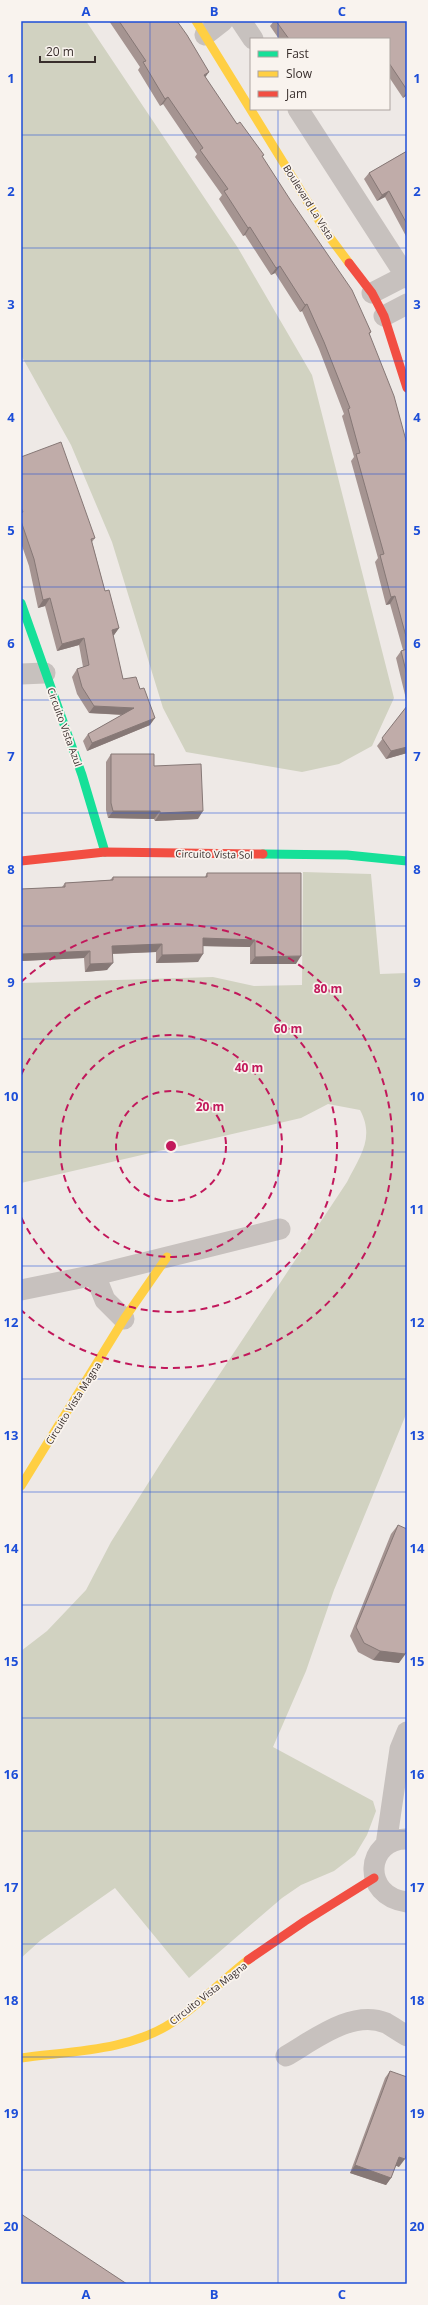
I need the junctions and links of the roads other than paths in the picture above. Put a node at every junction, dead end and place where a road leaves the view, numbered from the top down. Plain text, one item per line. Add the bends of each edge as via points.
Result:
1 (223, 21) edge
2 (241, 21) edge
3 (201, 28) edge
4 (252, 38) edge
5 (250, 107) edge
6 (252, 110) edge
7 (299, 110) edge
8 (407, 276) edge
9 (372, 293) junction
10 (407, 304) edge
11 (384, 316) junction
12 (407, 388) edge
13 (21, 603) edge
14 (46, 673) junction
15 (21, 674) edge
16 (105, 852) junction
17 (21, 861) edge
18 (407, 861) edge
19 (280, 1229) dead end
20 (167, 1257) junction
21 (95, 1275) junction
22 (21, 1290) edge
23 (124, 1320) junction
24 (21, 1486) edge
25 (407, 1732) edge
26 (407, 1839) edge
27 (386, 1845) junction
28 (374, 1878) junction
29 (407, 1902) edge
30 (407, 2036) edge
31 (286, 2056) dead end
32 (21, 2058) edge

1 - 3 street
2 - 4 street
3 - 5 street, Boulevard La Vista
6 - 9 street, Boulevard La Vista via 328,234
7 - 8 street
8 - 9 street
9 - 11 street, Boulevard La Vista
10 - 11 street
11 - 12 street, Boulevard La Vista
13 - 14 street, Circuito Vista Azul
14 - 15 street
14 - 16 street, Circuito Vista Azul via 82,775
16 - 17 street, Circuito Vista Sol
16 - 18 street, Circuito Vista Sol via 347,855
19 - 20 street
20 - 21 street
20 - 23 street, Circuito Vista Magna
21 - 22 street
21 - 23 street via 105,1300
23 - 24 street, Circuito Vista Magna
25 - 27 street via 400,1749
26 - 27 street via 396,1840
27 - 28 street via 375,1860
28 - 29 street via 386,1896 396,1901
28 - 32 street, Circuito Vista Magna via 302,1924 239,1968 176,2019 150,2034 122,2044
30 - 31 street via 386,2024 374,2020 360,2020 344,2024

